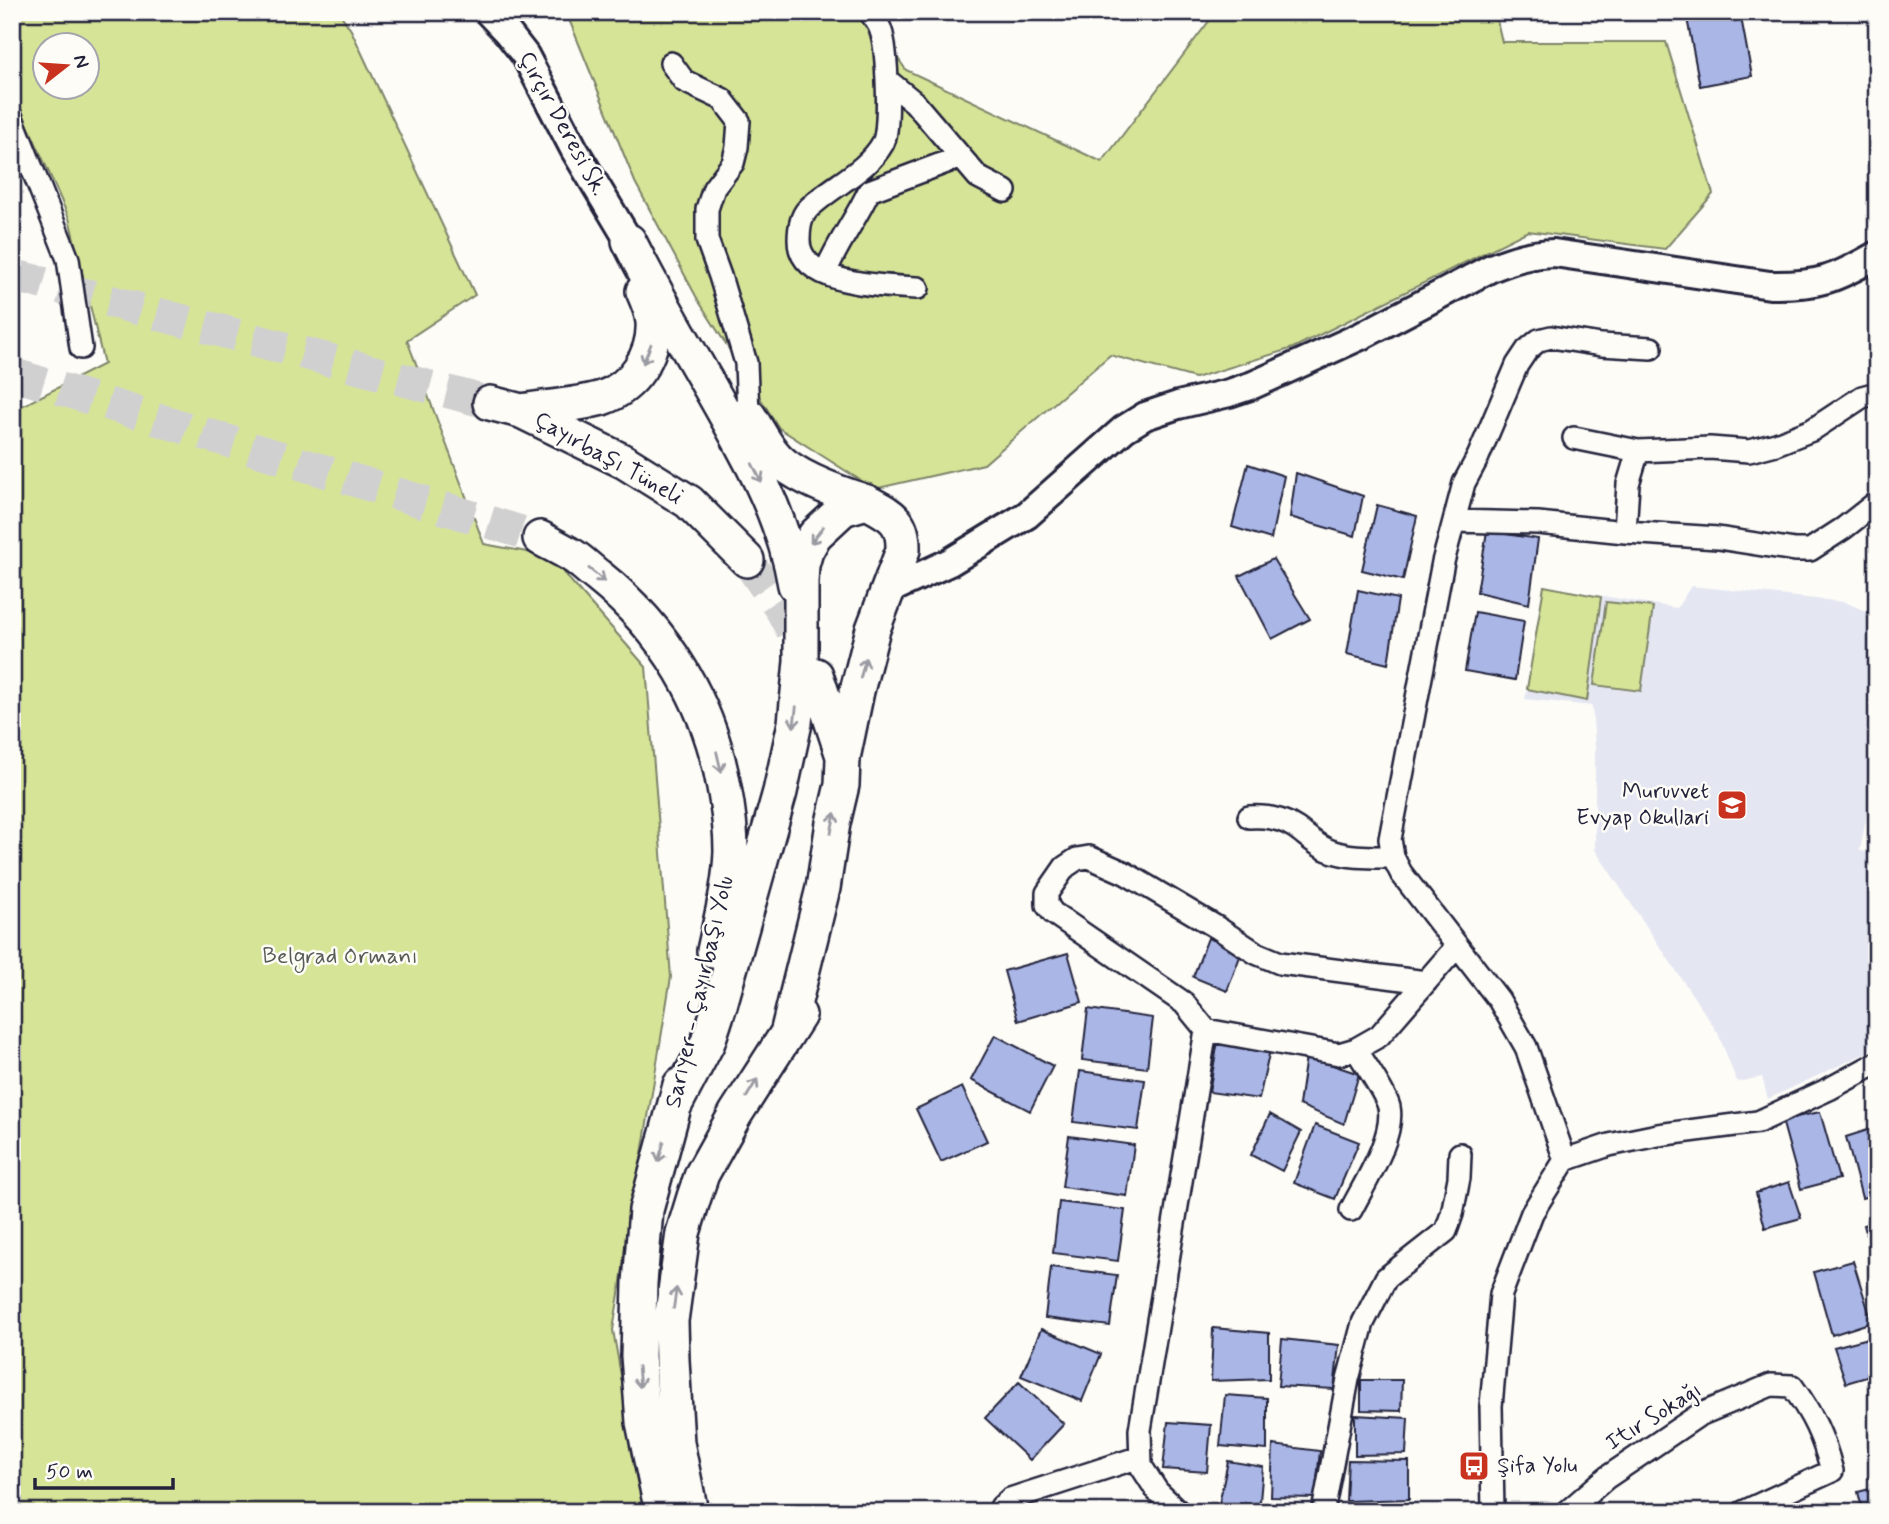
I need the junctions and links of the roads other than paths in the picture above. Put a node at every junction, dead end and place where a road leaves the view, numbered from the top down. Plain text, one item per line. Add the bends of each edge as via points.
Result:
1 (488, 12) edge
2 (870, 12) edge
3 (671, 63) dead end
4 (887, 80) junction
5 (12, 118) edge
6 (960, 157) junction
7 (1004, 191) dead end
8 (629, 241) junction
9 (1877, 254) edge
10 (825, 273) junction
11 (918, 288) dead end
12 (81, 348) dead end
13 (1651, 348) dead end
14 (1877, 393) edge
15 (490, 402) tunnel mouth
16 (522, 411) junction
17 (748, 414) junction
18 (1574, 438) dead end
19 (1638, 451) junction
20 (867, 502) junction
21 (1877, 502) edge
22 (1454, 521) junction
23 (1625, 532) junction
24 (540, 538) tunnel mouth
25 (747, 560) tunnel mouth
26 (887, 591) junction
27 (802, 625) junction
28 (816, 675) tunnel mouth
29 (843, 758) junction
30 (1249, 817) dead end
31 (1393, 857) junction
32 (1457, 946) junction
33 (1426, 982) junction
34 (1206, 1030) junction
35 (1356, 1049) junction
36 (1877, 1063) edge
37 (675, 1105) junction
38 (1460, 1154) dead end
39 (1565, 1160) junction
40 (1351, 1210) dead end
41 (1140, 1457) junction
42 (662, 1512) edge
43 (691, 1512) edge
44 (999, 1512) edge
45 (1179, 1512) edge
46 (1323, 1512) edge
47 (1493, 1512) edge
48 (1567, 1512) edge
49 (1743, 1512) edge

1 - 8 street, Çırçır Deresi Sk. via 525,55
2 - 4 street via 881,29
3 - 17 street via 684,81 722,99 739,121 733,163 714,188 707,209 707,240 746,363
4 - 6 street via 914,102
4 - 10 street via 884,141 862,168 805,212 799,227 799,250 811,266
5 - 12 street via 68,260
6 - 7 street via 978,177
6 - 10 street via 869,191
8 -> 16 main road via 653,319 650,349 640,370 603,398
8 - 17 main road via 673,294
8 -> 27 main road via 760,476 784,539
9 - 26 street via 1824,281 1799,285 1770,285 1554,253 1512,259 1253,385 1144,416 1027,515 950,562
10 - 11 street via 879,286
13 - 22 street via 1551,337 1527,350 1464,483
14 - 19 street via 1862,397 1812,430 1749,451
15 - 16 main road, Çayırbaşı Tüneli
16 - 25 main road, Çayırbaşı Tüneli via 625,462 689,502
17 - 20 main road via 777,459 834,491
18 - 19 street
19 - 23 street via 1628,484
20 - 26 main road via 890,514 903,537 903,550
20 -> 27 main road via 843,509 815,535 806,551 800,582
21 - 23 street via 1810,550
22 - 23 street
22 - 31 street via 1390,839
24 -> 37 main road, Sarıyer - Çayırbaşı Yolu via 574,557 651,625 690,683 719,759 731,851 726,897
29 -> 26 main road via 866,654
27 -> 37 main road via 795,723 780,792 708,1042
28 - 29 main road
43 -> 29 main road via 677,1443 671,1321 684,1233 702,1174 787,1034 823,888
30 - 31 street via 1264,816 1293,825 1329,850
31 - 32 street
32 - 33 street
32 - 39 street via 1499,1000 1526,1047
33 - 34 street via 1280,963 1125,873 1089,857 1065,867 1047,892 1047,905 1053,913 1184,1003
33 - 35 street via 1379,1036
34 - 35 street via 1339,1054
34 - 41 street via 1140,1430
35 - 40 street via 1389,1107 1389,1123 1384,1146
36 - 39 street via 1758,1122 1658,1135
37 -> 42 main road, Sarıyer - Çayırbaşı Yolu via 646,1210 639,1295 643,1422
38 - 46 street via 1446,1231 1385,1278 1363,1323
39 - 47 street via 1532,1213 1501,1294 1491,1406
41 - 44 street via 1010,1499
41 - 45 street via 1157,1491
48 - 49 street, Itır Sokağı via 1606,1478 1699,1415 1772,1385 1792,1386 1809,1410 1832,1471

